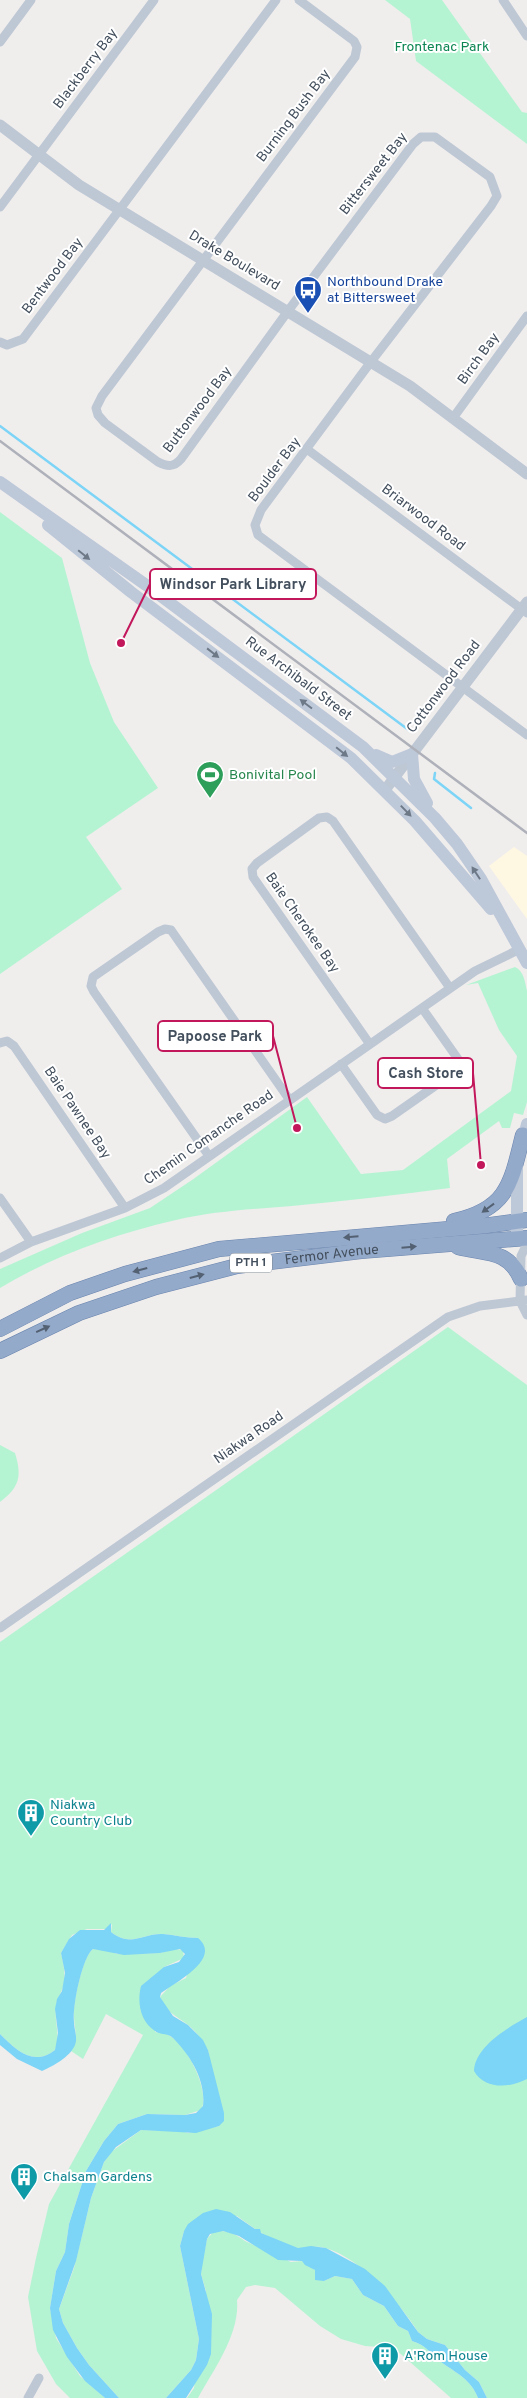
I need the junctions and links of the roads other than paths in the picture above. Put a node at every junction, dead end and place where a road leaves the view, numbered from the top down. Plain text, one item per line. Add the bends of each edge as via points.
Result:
1 (32, 0) edge
2 (154, 0) edge
3 (276, 0) edge
4 (299, 0) edge
5 (503, 0) edge
6 (527, 36) edge
7 (0, 42) edge
8 (0, 125) edge
9 (39, 155) junction
10 (0, 207) edge
11 (120, 209) junction
12 (204, 260) junction
13 (288, 311) junction
14 (527, 316) edge
15 (0, 342) edge
16 (370, 363) junction
17 (453, 418) junction
18 (308, 450) junction
19 (527, 474) edge
20 (0, 482) edge
21 (22, 498) junction
22 (525, 608) edge
23 (462, 687) junction
24 (527, 735) edge
25 (363, 747) junction
26 (412, 754) junction
27 (396, 778) junction
28 (385, 790) junction
29 (435, 818) junction
30 (509, 930) junction
31 (520, 949) junction
32 (527, 963) edge
33 (450, 988) junction
34 (422, 1008) junction
35 (0, 1043) edge
36 (369, 1044) junction
37 (341, 1064) junction
38 (289, 1099) junction
39 (525, 1129) edge
40 (209, 1156) junction
41 (0, 1198) edge
42 (126, 1208) junction
43 (522, 1220) edge
44 (400, 1233) junction
45 (524, 1240) edge
46 (31, 1242) junction
47 (447, 1244) junction
48 (0, 1258) edge
49 (521, 1278) junction
50 (523, 1301) edge
51 (527, 1315) edge
52 (0, 1329) edge
53 (0, 1351) edge
54 (0, 1628) edge
55 (39, 2378) dead end
56 (28, 2398) edge

1 - 7 street
2 - 9 street, Blackberry Bay
3 - 11 street
4 - 12 street, Burning Bush Bay via 354,41 357,47 355,57
5 - 6 street
8 - 9 street, Drake Boulevard
9 - 10 street
9 - 11 street, Drake Boulevard via 79,185
11 - 12 street, Drake Boulevard
11 - 15 street, Bentwood Bay via 23,339 7,345
12 - 13 street, Drake Boulevard
12 - 13 street, Buttonwood Bay via 96,408 105,422 158,462 173,466 181,459
13 - 16 street, Drake Boulevard
13 - 16 street, Bittersweet Bay via 413,144 421,137 435,137 490,177 497,196
14 - 17 street, Birch Bay
16 - 17 street, Drake Boulevard via 410,386
16 - 18 street, Boulder Bay
17 - 19 street, Drake Boulevard
18 - 22 street, Briarwood Road
18 - 23 street, Boulder Bay via 255,521 258,536
20 - 21 main road, Rue Archibald Street
25 -> 21 main road, Rue Archibald Street via 146,585
21 -> 28 main road, Rue Archibald Street via 50,527 316,730
22 - 23 street, Cottonwood Road
23 - 24 street, Boulder Bay
23 - 26 street, Cottonwood Road
25 - 26 main road via 392,762
25 - 27 main road, Rue Archibald Street
26 - 27 street, Cottonwood Road
26 - 29 main road via 414,779
27 - 28 street, Cottonwood Road
27 - 29 main road, Rue Archibald Street
28 -> 30 main road, Rue Archibald Street
30 -> 29 main road, Rue Archibald Street via 472,867
30 - 31 main road, Rue Archibald Street
31 - 32 main road, Rue Archibald Street
31 - 33 street, Chemin Comanche Road via 475,971
33 - 34 street, Chemin Comanche Road
33 - 36 street, Baie Cherokee Bay via 333,821 327,817 319,818 257,863 252,870 253,877
34 - 36 street, Chemin Comanche Road
34 - 37 street via 460,1066 392,1116 385,1120 377,1115
35 - 42 street, Baie Pawnee Bay via 7,1041 14,1046
36 - 37 street, Chemin Comanche Road
37 - 38 street, Chemin Comanche Road
38 - 40 street, Chemin Comanche Road
38 - 40 street via 171,930 158,932 93,977 91,986 94,992
39 - 43 main road via 517,1166
39 -> 44 highway via 513,1176 495,1203 472,1217
40 - 42 street, Chemin Comanche Road via 164,1188
41 - 46 street
42 - 46 street, Chemin Comanche Road
43 - 44 highway, Fermor Avenue / PTH 1
43 - 45 main road
44 -> 52 highway, Fermor Avenue / PTH 1 via 219,1249 125,1274 70,1293
45 - 47 highway, Fermor Avenue / PTH 1
45 - 49 street
46 - 48 street, Chemin Comanche Road
47 - 49 highway via 502,1256 516,1268
53 -> 47 highway, Fermor Avenue / PTH 1 via 79,1313 156,1287 237,1266 289,1258
49 - 50 street
50 - 51 street
50 - 54 street, Niakwa Road via 480,1306 448,1317
55 - 56 street

